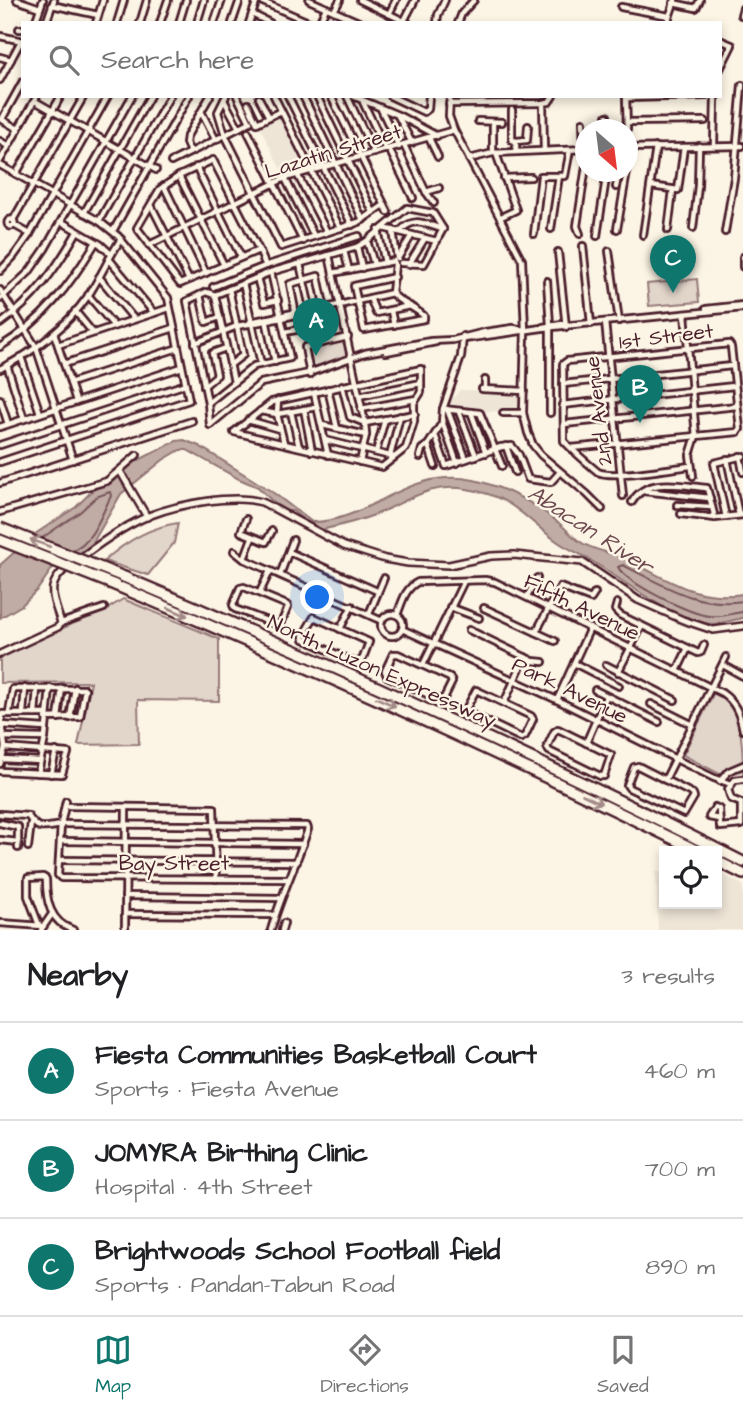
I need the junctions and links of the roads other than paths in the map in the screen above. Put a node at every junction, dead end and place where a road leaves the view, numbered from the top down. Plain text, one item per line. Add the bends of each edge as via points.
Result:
1 (17, 0) edge
2 (43, 0) edge
3 (103, 0) edge
4 (124, 0) edge
5 (147, 0) edge
6 (168, 0) edge
7 (186, 0) edge
8 (204, 0) edge
9 (222, 0) edge
10 (240, 0) edge
11 (257, 0) edge
12 (309, 0) edge
13 (340, 0) edge
14 (360, 0) edge
15 (378, 0) edge
16 (396, 0) edge
17 (415, 0) edge
18 (445, 0) edge
19 (474, 0) edge
20 (700, 0) edge
21 (674, 2) edge
22 (53, 3) edge
23 (326, 7) junction
24 (374, 7) junction
25 (621, 7) dead end
26 (40, 8) junction
27 (743, 8) edge
28 (334, 11) junction
29 (252, 14) junction
30 (389, 14) junction
31 (98, 15) junction
32 (741, 15) dead end
33 (669, 16) junction
34 (36, 21) edge
35 (47, 21) edge
36 (96, 21) edge
37 (118, 21) edge
38 (140, 21) edge
39 (161, 21) edge
40 (179, 21) edge
41 (198, 21) edge
42 (215, 21) edge
43 (233, 21) edge
44 (250, 21) edge
45 (266, 21) edge
46 (300, 21) edge
47 (320, 21) edge
48 (356, 21) edge
49 (404, 21) edge
50 (406, 21) edge
51 (437, 21) edge
52 (459, 21) edge
53 (668, 21) edge
54 (0, 36) edge
55 (21, 41) edge
56 (722, 41) edge
57 (21, 43) edge
58 (0, 57) edge
59 (11, 60) junction
60 (722, 65) edge
61 (0, 80) edge
62 (21, 84) edge
63 (742, 85) edge
64 (60, 98) edge
65 (82, 98) edge
66 (107, 98) edge
67 (131, 98) edge
68 (149, 98) edge
69 (169, 98) edge
70 (188, 98) edge
71 (209, 98) edge
72 (225, 98) edge
73 (238, 98) edge
74 (259, 98) edge
75 (275, 98) edge
76 (289, 98) edge
77 (304, 98) edge
78 (318, 98) edge
79 (332, 98) edge
80 (348, 98) edge
81 (357, 98) edge
82 (394, 98) edge
83 (429, 98) edge
84 (450, 98) edge
85 (486, 98) edge
86 (551, 98) edge
87 (626, 98) edge
88 (715, 98) dead end
89 (36, 99) edge
90 (363, 101) junction
91 (486, 103) junction
92 (543, 103) junction
93 (248, 104) dead end
94 (449, 104) junction
95 (381, 108) junction
96 (512, 110) dead end
97 (52, 111) junction
98 (281, 111) junction
99 (201, 112) junction
100 (398, 115) junction
101 (269, 117) junction
102 (1, 119) edge
103 (627, 119) edge
104 (70, 121) junction
105 (478, 121) dead end
106 (705, 121) dead end
107 (493, 122) junction
108 (502, 122) dead end
109 (638, 122) edge
110 (528, 126) dead end
111 (239, 128) junction
112 (18, 129) junction
113 (454, 130) junction
114 (88, 131) junction
115 (248, 132) dead end
116 (225, 135) junction
117 (437, 136) junction
118 (429, 138) junction
119 (216, 139) junction
120 (0, 141) edge
121 (106, 141) junction
122 (516, 141) junction
123 (412, 143) junction
124 (714, 145) junction
125 (9, 146) junction
126 (401, 146) junction
127 (699, 146) junction
128 (740, 146) edge
129 (656, 147) junction
130 (684, 147) junction
131 (638, 148) edge
132 (387, 149) junction
133 (120, 150) junction
134 (544, 150) junction
135 (570, 150) junction
136 (575, 150) edge
137 (190, 152) junction
138 (516, 152) junction
139 (374, 153) junction
140 (495, 153) junction
141 (361, 156) junction
142 (438, 156) dead end
143 (135, 158) junction
144 (469, 159) junction
145 (348, 160) junction
146 (171, 162) dead end
147 (0, 163) edge
148 (335, 163) junction
149 (149, 167) junction
150 (196, 167) junction
151 (323, 167) junction
152 (156, 170) dead end
153 (310, 170) junction
154 (16, 174) junction
155 (298, 174) junction
156 (179, 176) junction
157 (559, 176) junction
158 (531, 177) dead end
159 (285, 178) junction
160 (504, 178) junction
161 (584, 182) edge
162 (605, 182) edge
163 (617, 182) edge
164 (625, 182) edge
165 (33, 184) junction
166 (273, 184) junction
167 (164, 186) junction
168 (651, 186) junction
169 (616, 187) dead end
170 (439, 188) dead end
171 (676, 189) junction
172 (426, 192) junction
173 (254, 193) junction
174 (52, 195) junction
175 (413, 198) dead end
176 (434, 202) dead end
177 (235, 203) junction
178 (69, 205) junction
179 (150, 205) junction
180 (384, 205) junction
181 (218, 211) junction
182 (373, 212) junction
183 (388, 212) dead end
184 (84, 213) junction
185 (500, 217) junction
186 (201, 220) junction
187 (363, 220) junction
188 (99, 221) junction
189 (61, 222) junction
190 (352, 225) junction
191 (184, 228) junction
192 (340, 228) junction
193 (693, 228) dead end
194 (380, 229) junction
195 (443, 229) junction
196 (551, 229) dead end
197 (617, 229) dead end
198 (113, 230) junction
199 (393, 230) junction
200 (668, 230) dead end
201 (400, 231) junction
202 (77, 232) junction
203 (327, 232) junction
204 (725, 232) dead end
205 (30, 234) junction
206 (534, 234) dead end
207 (580, 234) dead end
208 (412, 235) junction
209 (643, 235) dead end
210 (167, 236) junction
211 (314, 236) junction
212 (359, 236) dead end
213 (597, 236) dead end
214 (425, 238) junction
215 (121, 239) junction
216 (303, 241) junction
217 (367, 241) junction
218 (96, 242) junction
219 (437, 242) junction
220 (149, 245) junction
221 (583, 246) dead end
222 (356, 247) junction
223 (259, 250) junction
224 (344, 251) junction
225 (609, 251) dead end
226 (558, 252) dead end
227 (329, 255) junction
228 (110, 256) junction
229 (241, 257) junction
230 (743, 257) edge
231 (397, 261) junction
232 (386, 262) junction
233 (300, 264) junction
234 (374, 264) junction
235 (409, 264) junction
236 (224, 265) junction
237 (266, 266) junction
238 (743, 267) edge
239 (362, 268) junction
240 (349, 270) junction
241 (0, 271) edge
242 (271, 272) junction
243 (334, 272) junction
244 (206, 273) junction
245 (99, 277) junction
246 (257, 277) junction
247 (395, 278) junction
248 (304, 279) junction
249 (189, 281) junction
250 (547, 281) dead end
251 (243, 283) junction
252 (213, 287) dead end
253 (229, 289) junction
254 (0, 290) edge
255 (392, 293) junction
256 (88, 295) junction
257 (200, 295) junction
258 (215, 295) junction
259 (2, 298) edge
260 (370, 298) junction
261 (278, 300) junction
262 (356, 301) junction
263 (341, 305) junction
264 (412, 306) junction
265 (743, 306) edge
266 (327, 307) junction
267 (169, 308) junction
268 (75, 311) junction
269 (311, 311) junction
270 (391, 311) junction
271 (15, 312) junction
272 (154, 313) junction
273 (685, 313) junction
274 (296, 314) junction
275 (220, 317) junction
276 (282, 317) junction
277 (618, 319) junction
278 (134, 320) junction
279 (266, 320) junction
280 (591, 322) junction
281 (605, 322) junction
282 (251, 323) junction
283 (0, 324) edge
284 (394, 325) junction
285 (566, 325) junction
286 (114, 326) junction
287 (237, 326) junction
288 (550, 327) junction
289 (174, 328) junction
290 (26, 329) junction
291 (525, 330) junction
292 (223, 332) junction
293 (285, 332) junction
294 (54, 333) junction
295 (93, 333) junction
296 (348, 337) junction
297 (463, 337) junction
298 (195, 343) junction
299 (58, 345) junction
300 (0, 347) edge
301 (36, 347) junction
302 (178, 348) junction
303 (226, 348) junction
304 (688, 350) junction
305 (21, 358) junction
306 (351, 358) junction
307 (607, 358) junction
308 (275, 363) junction
309 (64, 364) junction
310 (261, 364) junction
311 (7, 365) junction
312 (230, 365) junction
313 (732, 366) junction
314 (182, 367) junction
315 (0, 369) edge
316 (690, 371) junction
317 (309, 374) junction
318 (610, 379) junction
319 (485, 380) dead end
320 (234, 382) junction
321 (356, 382) junction
322 (70, 383) junction
323 (421, 383) junction
324 (186, 384) junction
325 (563, 384) junction
326 (342, 385) junction
327 (204, 386) junction
328 (734, 386) junction
329 (328, 389) junction
330 (524, 391) junction
331 (692, 391) junction
332 (314, 393) junction
333 (359, 396) junction
334 (0, 399) edge
335 (416, 399) junction
336 (278, 400) junction
337 (612, 400) junction
338 (76, 401) junction
339 (208, 403) junction
340 (562, 405) junction
341 (737, 406) junction
342 (317, 407) junction
343 (57, 408) junction
344 (304, 409) junction
345 (361, 409) junction
346 (445, 409) junction
347 (260, 411) junction
348 (459, 411) junction
349 (694, 411) junction
350 (291, 412) junction
351 (471, 412) junction
352 (40, 413) junction
353 (503, 413) dead end
354 (523, 413) junction
355 (550, 413) dead end
356 (277, 414) junction
357 (415, 414) junction
358 (400, 416) junction
359 (24, 419) junction
360 (385, 419) junction
361 (614, 419) junction
362 (247, 420) junction
363 (192, 421) dead end
364 (365, 423) junction
365 (442, 423) junction
366 (8, 424) junction
367 (564, 424) junction
368 (62, 425) junction
369 (322, 425) junction
370 (0, 427) edge
371 (337, 428) junction
372 (279, 429) junction
373 (366, 435) junction
374 (435, 435) junction
375 (696, 436) junction
376 (66, 440) junction
377 (325, 440) junction
378 (284, 444) junction
379 (0, 445) edge
380 (428, 445) junction
381 (617, 445) junction
382 (506, 446) junction
383 (299, 447) junction
384 (363, 449) junction
385 (495, 449) junction
386 (571, 449) junction
387 (312, 451) junction
388 (376, 452) junction
389 (486, 453) junction
390 (328, 454) junction
391 (137, 455) dead end
392 (392, 456) junction
393 (476, 456) junction
394 (742, 456) edge
395 (420, 457) dead end
396 (466, 459) junction
397 (727, 459) junction
398 (73, 460) junction
399 (0, 462) edge
400 (360, 462) junction
401 (457, 463) junction
402 (435, 466) dead end
403 (502, 466) dead end
404 (691, 466) junction
405 (120, 471) junction
406 (515, 472) dead end
407 (560, 472) junction
408 (743, 472) edge
409 (621, 473) junction
410 (692, 476) dead end
411 (0, 483) edge
412 (643, 491) junction
413 (623, 496) dead end
414 (710, 498) junction
415 (632, 502) dead end
416 (677, 505) dead end
417 (712, 507) junction
418 (602, 509) dead end
419 (0, 512) edge
420 (146, 514) junction
421 (681, 514) dead end
422 (741, 515) edge
423 (726, 517) junction
424 (715, 518) junction
425 (246, 519) dead end
426 (0, 528) edge
427 (272, 531) dead end
428 (252, 538) junction
429 (0, 540) edge
430 (293, 540) dead end
431 (234, 551) dead end
432 (289, 552) junction
433 (244, 559) junction
434 (270, 571) junction
435 (280, 575) junction
436 (384, 578) dead end
437 (537, 578) dead end
438 (464, 581) junction
439 (260, 592) junction
440 (377, 592) junction
441 (595, 593) dead end
442 (527, 597) junction
443 (617, 603) dead end
444 (352, 606) junction
445 (450, 607) junction
446 (104, 608) dead end
447 (484, 608) dead end
448 (548, 608) junction
449 (369, 614) junction
450 (397, 615) junction
451 (479, 618) dead end
452 (382, 621) junction
453 (61, 623) junction
454 (642, 626) junction
455 (743, 626) edge
456 (590, 628) junction
457 (340, 629) junction
458 (402, 629) junction
459 (469, 630) dead end
460 (536, 632) junction
461 (555, 641) dead end
462 (433, 643) junction
463 (704, 645) dead end
464 (630, 648) junction
465 (688, 648) junction
466 (0, 654) edge
467 (526, 657) junction
468 (726, 657) dead end
469 (543, 662) dead end
470 (574, 663) junction
471 (423, 665) junction
472 (606, 665) dead end
473 (723, 665) junction
474 (677, 671) junction
475 (618, 672) junction
476 (743, 677) edge
477 (515, 680) junction
478 (619, 686) dead end
479 (711, 687) junction
480 (25, 688) junction
481 (37, 688) junction
482 (50, 688) junction
483 (62, 688) junction
484 (75, 688) junction
485 (594, 690) dead end
486 (607, 697) junction
487 (557, 700) junction
488 (675, 700) dead end
489 (505, 703) junction
490 (651, 704) dead end
491 (9, 712) junction
492 (23, 713) junction
493 (35, 714) junction
494 (46, 716) junction
495 (58, 718) junction
496 (70, 718) junction
497 (596, 719) junction
498 (659, 722) dead end
499 (2, 725) junction
500 (693, 725) junction
501 (45, 727) junction
502 (743, 730) edge
503 (3, 737) junction
504 (45, 738) junction
505 (586, 743) junction
506 (5, 748) junction
507 (43, 750) junction
508 (56, 751) junction
509 (676, 758) junction
510 (40, 761) junction
511 (1, 762) edge
512 (743, 765) edge
513 (0, 771) edge
514 (38, 773) junction
515 (51, 774) junction
516 (743, 779) edge
517 (665, 780) junction
518 (722, 781) junction
519 (730, 785) junction
520 (742, 803) edge
521 (125, 807) junction
522 (0, 814) edge
523 (743, 817) edge
524 (719, 819) dead end
525 (0, 823) edge
526 (31, 823) junction
527 (125, 824) junction
528 (742, 824) edge
529 (61, 825) junction
530 (216, 825) junction
531 (0, 840) edge
532 (60, 841) junction
533 (125, 842) junction
534 (216, 844) junction
535 (303, 844) junction
536 (688, 846) edge
537 (28, 847) dead end
538 (59, 860) junction
539 (125, 861) junction
540 (216, 862) junction
541 (297, 862) junction
542 (743, 862) edge
543 (722, 863) edge
544 (743, 874) edge
545 (125, 878) junction
546 (216, 879) junction
547 (288, 879) junction
548 (125, 896) junction
549 (281, 898) junction
550 (52, 914) junction
551 (125, 914) junction
552 (275, 915) junction
553 (0, 923) edge
554 (284, 923) dead end
555 (41, 927) edge
556 (64, 929) edge
557 (73, 930) edge
558 (125, 930) edge
559 (271, 930) edge
560 (282, 930) edge

1 - 26 street
2 - 26 street
3 - 31 street
4 - 37 street
5 - 38 street
6 - 39 street
7 - 40 street
8 - 41 street
9 - 42 street
10 - 43 street
11 - 29 street
11 - 46 street
12 - 23 street
13 - 28 street
14 - 24 street
15 - 24 street
16 - 30 street
17 - 50 street
18 - 51 street
19 - 52 street
20 - 21 street via 696,8
21 - 33 street
22 - 31 street
22 - 35 street
23 - 28 street
23 - 47 street
24 - 30 street
25 - 33 street
26 - 34 street
27 - 32 street
28 - 48 street
29 - 44 street
29 - 45 street
30 - 49 street
31 - 36 street
33 - 53 street
54 - 55 street
56 - 60 street via 732,45
57 - 59 street
58 - 59 street
59 - 61 street
62 - 102 street
63 - 128 street
64 - 97 street
65 - 104 street
66 - 114 street
67 - 121 street
68 - 133 street
69 - 143 street
70 - 149 street
71 - 99 street
72 - 111 street
72 - 116 street via 218,112
73 - 111 street via 250,122
74 - 101 street
75 - 98 street
76 - 151 street
77 - 148 street
78 - 145 street
79 - 141 street
80 - 139 street
81 - 90 street
82 - 83 street via 422,111 428,109
84 - 94 street
85 - 91 street
86 - 92 street
87 - 103 street
88 - 124 street
89 - 97 street
89 - 112 street
90 - 95 street
90 - 132 street
91 - 92 street
91 - 94 street
92 - 134 street
93 - 101 street via 257,123
94 - 113 street
95 - 100 street
95 - 126 street
96 - 122 street via 512,140
97 - 104 street
97 - 154 street
98 - 101 street
98 - 153 street
99 - 119 street
99 - 137 street via 187,136
100 - 117 street
100 - 123 street
102 - 112 street
104 - 114 street
104 - 165 street
105 - 107 street
106 - 109 street
107 - 108 street
107 - 140 street
110 - 122 street via 527,140
111 - 116 street
112 - 125 street
113 - 117 street, Lazatin Street
113 - 144 street
114 - 121 street
114 - 174 street
115 - 166 street
116 - 119 street
116 - 173 street
117 - 118 street, Lazatin Street
118 - 123 street, Lazatin Street
118 - 142 street
119 - 137 street
120 - 125 street
121 - 133 street
121 - 178 street
122 - 138 street
123 - 126 street, Lazatin Street
124 - 127 street
124 - 128 street
125 - 147 street
126 - 132 street, Lazatin Street
126 - 172 street
127 - 130 street
127 - 193 street
128 - 204 street
129 - 130 street
129 - 131 street
129 - 168 street
130 - 171 street
132 - 139 street, Lazatin Street
132 - 175 street
133 - 143 street
133 - 184 street
134 - 135 street
134 - 138 street
135 - 136 street
135 - 157 street via 566,174
137 - 146 street
138 - 140 street
139 - 141 street, Lazatin Street
140 - 144 street
140 - 160 street
141 - 145 street, Lazatin Street
141 - 180 street
143 - 149 street
143 - 188 street
144 - 185 street
145 - 148 street, Lazatin Street
145 - 182 street
147 - 154 street
148 - 151 street, Lazatin Street
148 - 187 street
149 - 152 street
149 - 198 street
150 - 156 street
150 - 177 street via 214,160
150 - 181 street
151 - 153 street, Lazatin Street
151 - 190 street
153 - 155 street, Lazatin Street
153 - 192 street
154 - 165 street
155 - 159 street, Lazatin Street
155 - 203 street
156 - 167 street
156 - 186 street
157 - 196 street
157 - 206 street via 541,176
158 - 160 street
159 - 166 street, Lazatin Street
159 - 211 street
160 - 185 street via 516,210
161 - 207 street via 577,226
162 - 213 street
163 - 169 street
164 - 197 street
165 - 174 street
165 - 205 street via 14,223
166 - 173 street, Lazatin Street
166 - 216 street
167 - 179 street
167 - 191 street
168 - 171 street
168 - 209 street
170 - 172 street
171 - 200 street
172 - 176 street
173 - 177 street, Lazatin Street
173 - 216 street via 282,247
174 - 178 street
174 - 205 street
177 - 181 street, Lazatin Street
177 - 223 street
178 - 184 street
178 - 189 street
179 - 210 street
179 - 220 street via 137,228
180 - 182 street
180 - 183 street
181 - 186 street, Lazatin Street
181 - 229 street
182 - 187 street
184 - 188 street
185 - 291 street via 522,260
186 - 191 street, Lazatin Street
186 - 236 street
187 - 190 street
188 - 198 street
189 - 202 street
189 - 259 street via 29,272
190 - 192 street
191 - 210 street, Lazatin Street
191 - 244 street
192 - 203 street
194 - 195 street via 411,208 433,213
194 - 199 street
194 - 217 street
194 - 232 street
195 - 201 street via 410,222
195 - 219 street
198 - 215 street
199 - 201 street
199 - 231 street
201 - 208 street
202 - 218 street
202 - 271 street via 47,281
203 - 211 street
205 - 241 street
208 - 214 street
208 - 231 street
210 - 220 street, Lazatin Street
210 - 249 street
211 - 216 street
212 - 237 street
214 - 219 street
214 - 235 street
215 - 228 street
215 - 267 street via 168,298
217 - 222 street
217 - 234 street
218 - 228 street
218 - 290 street via 60,297
219 - 235 street via 424,264
220 - 249 street via 182,284
221 - 280 street
222 - 224 street
222 - 239 street
223 - 229 street
223 - 237 street
224 - 227 street
224 - 240 street
225 - 277 street
226 - 285 street
227 - 233 street
227 - 243 street
228 - 245 street
228 - 272 street
229 - 236 street
230 - 238 street
231 - 232 street
231 - 235 street
231 - 247 street
232 - 234 street
233 - 242 street
233 - 248 street
234 - 239 street
236 - 244 street
237 - 252 street
239 - 240 street
240 - 243 street
242 - 246 street
242 - 261 street
243 - 263 street
244 - 249 street
245 - 256 street
245 - 278 street
246 - 251 street
246 - 261 street via 264,303
247 - 255 street
247 - 262 street via 355,285
248 - 266 street via 318,276
248 - 269 street
248 - 274 street via 290,284
250 - 288 street
251 - 253 street
251 - 282 street
253 - 258 street
253 - 287 street
254 - 259 street
255 - 260 street
255 - 264 street via 396,300
256 - 268 street
256 - 286 street
257 - 258 street
257 - 275 street via 206,322
257 - 298 street via 187,301
258 - 275 street
259 - 271 street
260 - 262 street
260 - 270 street via 374,312
261 - 276 street
262 - 263 street
262 - 284 street via 364,330
263 - 266 street
263 - 296 street
264 - 270 street
264 - 284 street via 424,319
265 - 273 street
266 - 269 street
266 - 293 street via 328,324
267 - 272 street
267 - 289 street
268 - 294 street
268 - 295 street
269 - 274 street
270 - 284 street
271 - 283 street
271 - 290 street
272 - 278 street
273 - 277 street
273 - 304 street
274 - 276 street
275 - 292 street
276 - 279 street
276 - 293 street
277 - 280 street
277 - 281 street
278 - 286 street
279 - 282 street
279 - 308 street
280 - 281 street
280 - 285 street
281 - 307 street, 2nd Avenue
282 - 287 street
282 - 310 street
285 - 288 street
286 - 295 street
287 - 292 street
287 - 312 street via 243,355
288 - 291 street
288 - 355 street
289 - 302 street
289 - 309 street
290 - 300 street
290 - 301 street
291 - 297 street
291 - 330 street
292 - 298 street
292 - 303 street
293 - 308 street via 290,358
294 - 299 street
294 - 301 street
295 - 299 street
296 - 306 street
296 - 317 street via 305,347
297 - 306 street
297 - 346 street
298 - 327 street
299 - 309 street
301 - 305 street
301 - 343 street
302 - 314 street
302 - 322 street
303 - 312 street
303 - 327 street via 212,353 217,375
304 - 307 street, 1st Street
304 - 313 street, 1st Street via 730,345
304 - 316 street
305 - 311 street
305 - 352 street
306 - 317 street
306 - 321 street
307 - 318 street, 2nd Avenue
307 - 325 street, 1st Street via 564,363
308 - 310 street
309 - 322 street
310 - 320 street
311 - 315 street
311 - 359 street
312 - 320 street
313 - 316 street
313 - 328 street
314 - 324 street
314 - 338 street
316 - 318 street
316 - 331 street
317 - 339 street via 262,384 211,425
318 - 325 street
318 - 337 street, 2nd Avenue
319 - 330 street via 483,389
320 - 339 street
321 - 323 street via 420,368
321 - 326 street
321 - 333 street
322 - 338 street
323 - 333 street
323 - 335 street
324 - 368 street
324 - 376 street via 189,400
325 - 340 street
326 - 329 street
326 - 364 street via 348,416
327 - 339 street
328 - 331 street
328 - 341 street
329 - 332 street
329 - 371 street
330 - 354 street
331 - 337 street
331 - 349 street
332 - 336 street
332 - 342 street
333 - 345 street
334 - 366 street
335 - 345 street
335 - 357 street
336 - 347 street
336 - 356 street
337 - 340 street
337 - 361 street, 2nd Avenue
338 - 343 street
340 - 367 street
341 - 349 street
341 - 375 street via 739,432
342 - 344 street
342 - 369 street
343 - 352 street
343 - 368 street
344 - 350 street
344 - 387 street
345 - 364 street
346 - 348 street
346 - 365 street
346 - 396 street
347 - 356 street
347 - 362 street
348 - 351 street
348 - 393 street
349 - 361 street
349 - 375 street
350 - 356 street
350 - 383 street
351 - 385 street via 481,413
351 - 389 street
352 - 359 street
353 - 354 street
354 - 407 street via 533,445
356 - 372 street
357 - 358 street
357 - 392 street via 405,450
358 - 360 street
358 - 392 street
359 - 366 street
360 - 364 street
360 - 388 street
361 - 367 street
361 - 381 street, 2nd Avenue
362 - 372 street
362 - 378 street via 234,432
363 - 398 street
364 - 373 street
365 - 374 street
365 - 401 street
366 - 370 street
367 - 386 street via 564,441
368 - 376 street
368 - 379 street
369 - 371 street
369 - 377 street
371 - 373 street
372 - 378 street
373 - 384 street
374 - 380 street
374 - 401 street via 446,465
375 - 381 street
375 - 404 street
376 - 398 street
376 - 399 street
377 - 384 street
377 - 390 street
378 - 383 street
380 - 395 street
380 - 402 street
381 - 386 street
381 - 409 street, 2nd Avenue
382 - 385 street
382 - 406 street
382 - 407 street via 514,447 528,480 551,482
383 - 387 street
384 - 388 street
384 - 400 street
385 - 389 street
385 - 403 street
386 - 409 street via 601,474
387 - 390 street
388 - 392 street
389 - 393 street
390 - 400 street
391 - 405 street
392 - 400 street via 381,467
393 - 396 street
394 - 397 street
394 - 408 street
396 - 401 street
397 - 422 street
397 - 423 street via 713,465
398 - 411 street
404 - 409 street
404 - 410 street
405 - 419 street via 107,481
405 - 420 street
407 - 418 street
409 - 413 street, 2nd Avenue
412 - 414 street
412 - 414 street via 658,484 707,488
412 - 415 street
414 - 417 street
416 - 417 street
417 - 424 street
420 - 453 street via 60,574 53,588
420 - 455 street via 197,503 251,499 344,546 385,558 449,565 514,555 582,562 638,600 683,621 713,630
421 - 424 street
422 - 423 street
423 - 424 street
425 - 428 street via 241,532
542 -> 426 highway, North Luzon Expressway, bridge via 440,714 267,637
427 - 428 street via 265,542
428 - 433 street
429 -> 536 highway, North Luzon Expressway, bridge via 435,724
430 - 432 street
431 - 433 street
432 - 435 street
432 - 440 street
433 - 434 street
434 - 435 street
434 - 439 street
435 - 444 street
436 - 440 street
437 - 442 street
438 - 442 street, Fifth Avenue via 485,579
438 - 445 street
438 - 450 street, Fifth Avenue via 412,584
439 - 439 street via 288,606 278,627 235,609 240,588
440 - 449 street
441 - 448 street via 586,598 561,586
442 - 448 street, Fifth Avenue
443 - 454 street via 616,613
444 - 449 street
444 - 457 street
445 - 451 street
445 - 462 street
446 - 453 street
447 - 460 street
448 - 456 street, Fifth Avenue
448 - 460 street
449 - 452 street
450 - 452 street via 387,615
450 - 458 street
452 - 458 street via 388,635
453 - 466 street
454 - 464 street
454 - 465 street
456 - 464 street, Fifth Avenue
456 - 470 street
457 - 457 street via 314,617 303,636 358,664 369,642
458 - 462 street, Park Avenue
459 - 467 street
460 - 461 street
462 - 471 street
462 - 477 street, Park Avenue
463 - 465 street via 698,653
464 - 474 street, Fifth Avenue
464 - 475 street
465 - 474 street
467 - 469 street
467 - 477 street
468 - 473 street
470 - 478 street
470 - 487 street
471 - 471 street via 395,653 385,674 442,700 452,680
472 - 475 street
473 - 476 street
473 - 479 street
474 - 479 street, Fifth Avenue
475 - 488 street
477 - 487 street, Park Avenue
477 - 489 street
479 - 500 street
479 - 502 street, Fifth Avenue via 733,702
480 - 481 street
480 - 491 street via 12,689
480 - 492 street
481 - 482 street
481 - 493 street
482 - 483 street
482 - 494 street
483 - 484 street
483 - 495 street
484 - 496 street
484 - 496 street via 85,690 80,717
485 - 486 street
486 - 497 street
486 - 498 street
487 - 497 street, Park Avenue
489 - 489 street via 476,690 466,709 523,737 533,717
490 - 500 street
491 - 492 street
491 - 499 street via 1,715
492 - 493 street
493 - 494 street
494 - 495 street
494 - 501 street
495 - 496 street
497 - 505 street
497 - 509 street, Park Avenue
499 - 501 street
499 - 503 street
500 - 509 street
501 - 504 street
503 - 504 street
503 - 506 street
504 - 507 street
505 - 505 street via 558,729 547,747 602,776 611,755
506 - 507 street
506 - 511 street
507 - 508 street
507 - 510 street
508 - 515 street
508 - 515 street via 68,753 63,773
509 - 517 street
509 - 518 street, Park Avenue
510 - 511 street
510 - 514 street
512 - 518 street via 729,771
513 - 514 street
514 - 515 street
516 - 519 street
517 - 517 street via 636,766 627,785 683,815 694,795
518 - 519 street, Park Avenue
519 - 520 street, Park Avenue via 731,799
520 - 523 street
521 - 527 street
521 - 529 street via 65,803
521 - 530 street via 214,808
522 - 526 street via 28,816
523 - 528 street
524 - 528 street via 720,827
525 - 531 street via 17,825 18,845
526 - 529 street
526 - 537 street
527 - 529 street
527 - 530 street
527 - 533 street
529 - 532 street
530 - 534 street
530 - 535 street via 307,826
532 - 533 street
532 - 538 street
533 - 534 street
533 - 539 street
534 - 535 street
534 - 540 street
535 - 541 street
538 - 539 street
538 - 545 street, Bay Street via 61,878
539 - 540 street
539 - 545 street
540 - 541 street
540 - 546 street
541 - 547 street
543 - 544 highway
545 - 546 street, Bay Street
545 - 548 street
546 - 547 street, Bay Street
547 - 549 street
548 - 549 street
548 - 551 street
549 - 552 street
550 - 555 street
550 - 555 street via 45,877 28,878 28,896
550 - 556 street
551 - 552 street
551 - 558 street
552 - 559 street
553 - 555 street
554 - 560 street
556 - 557 street

